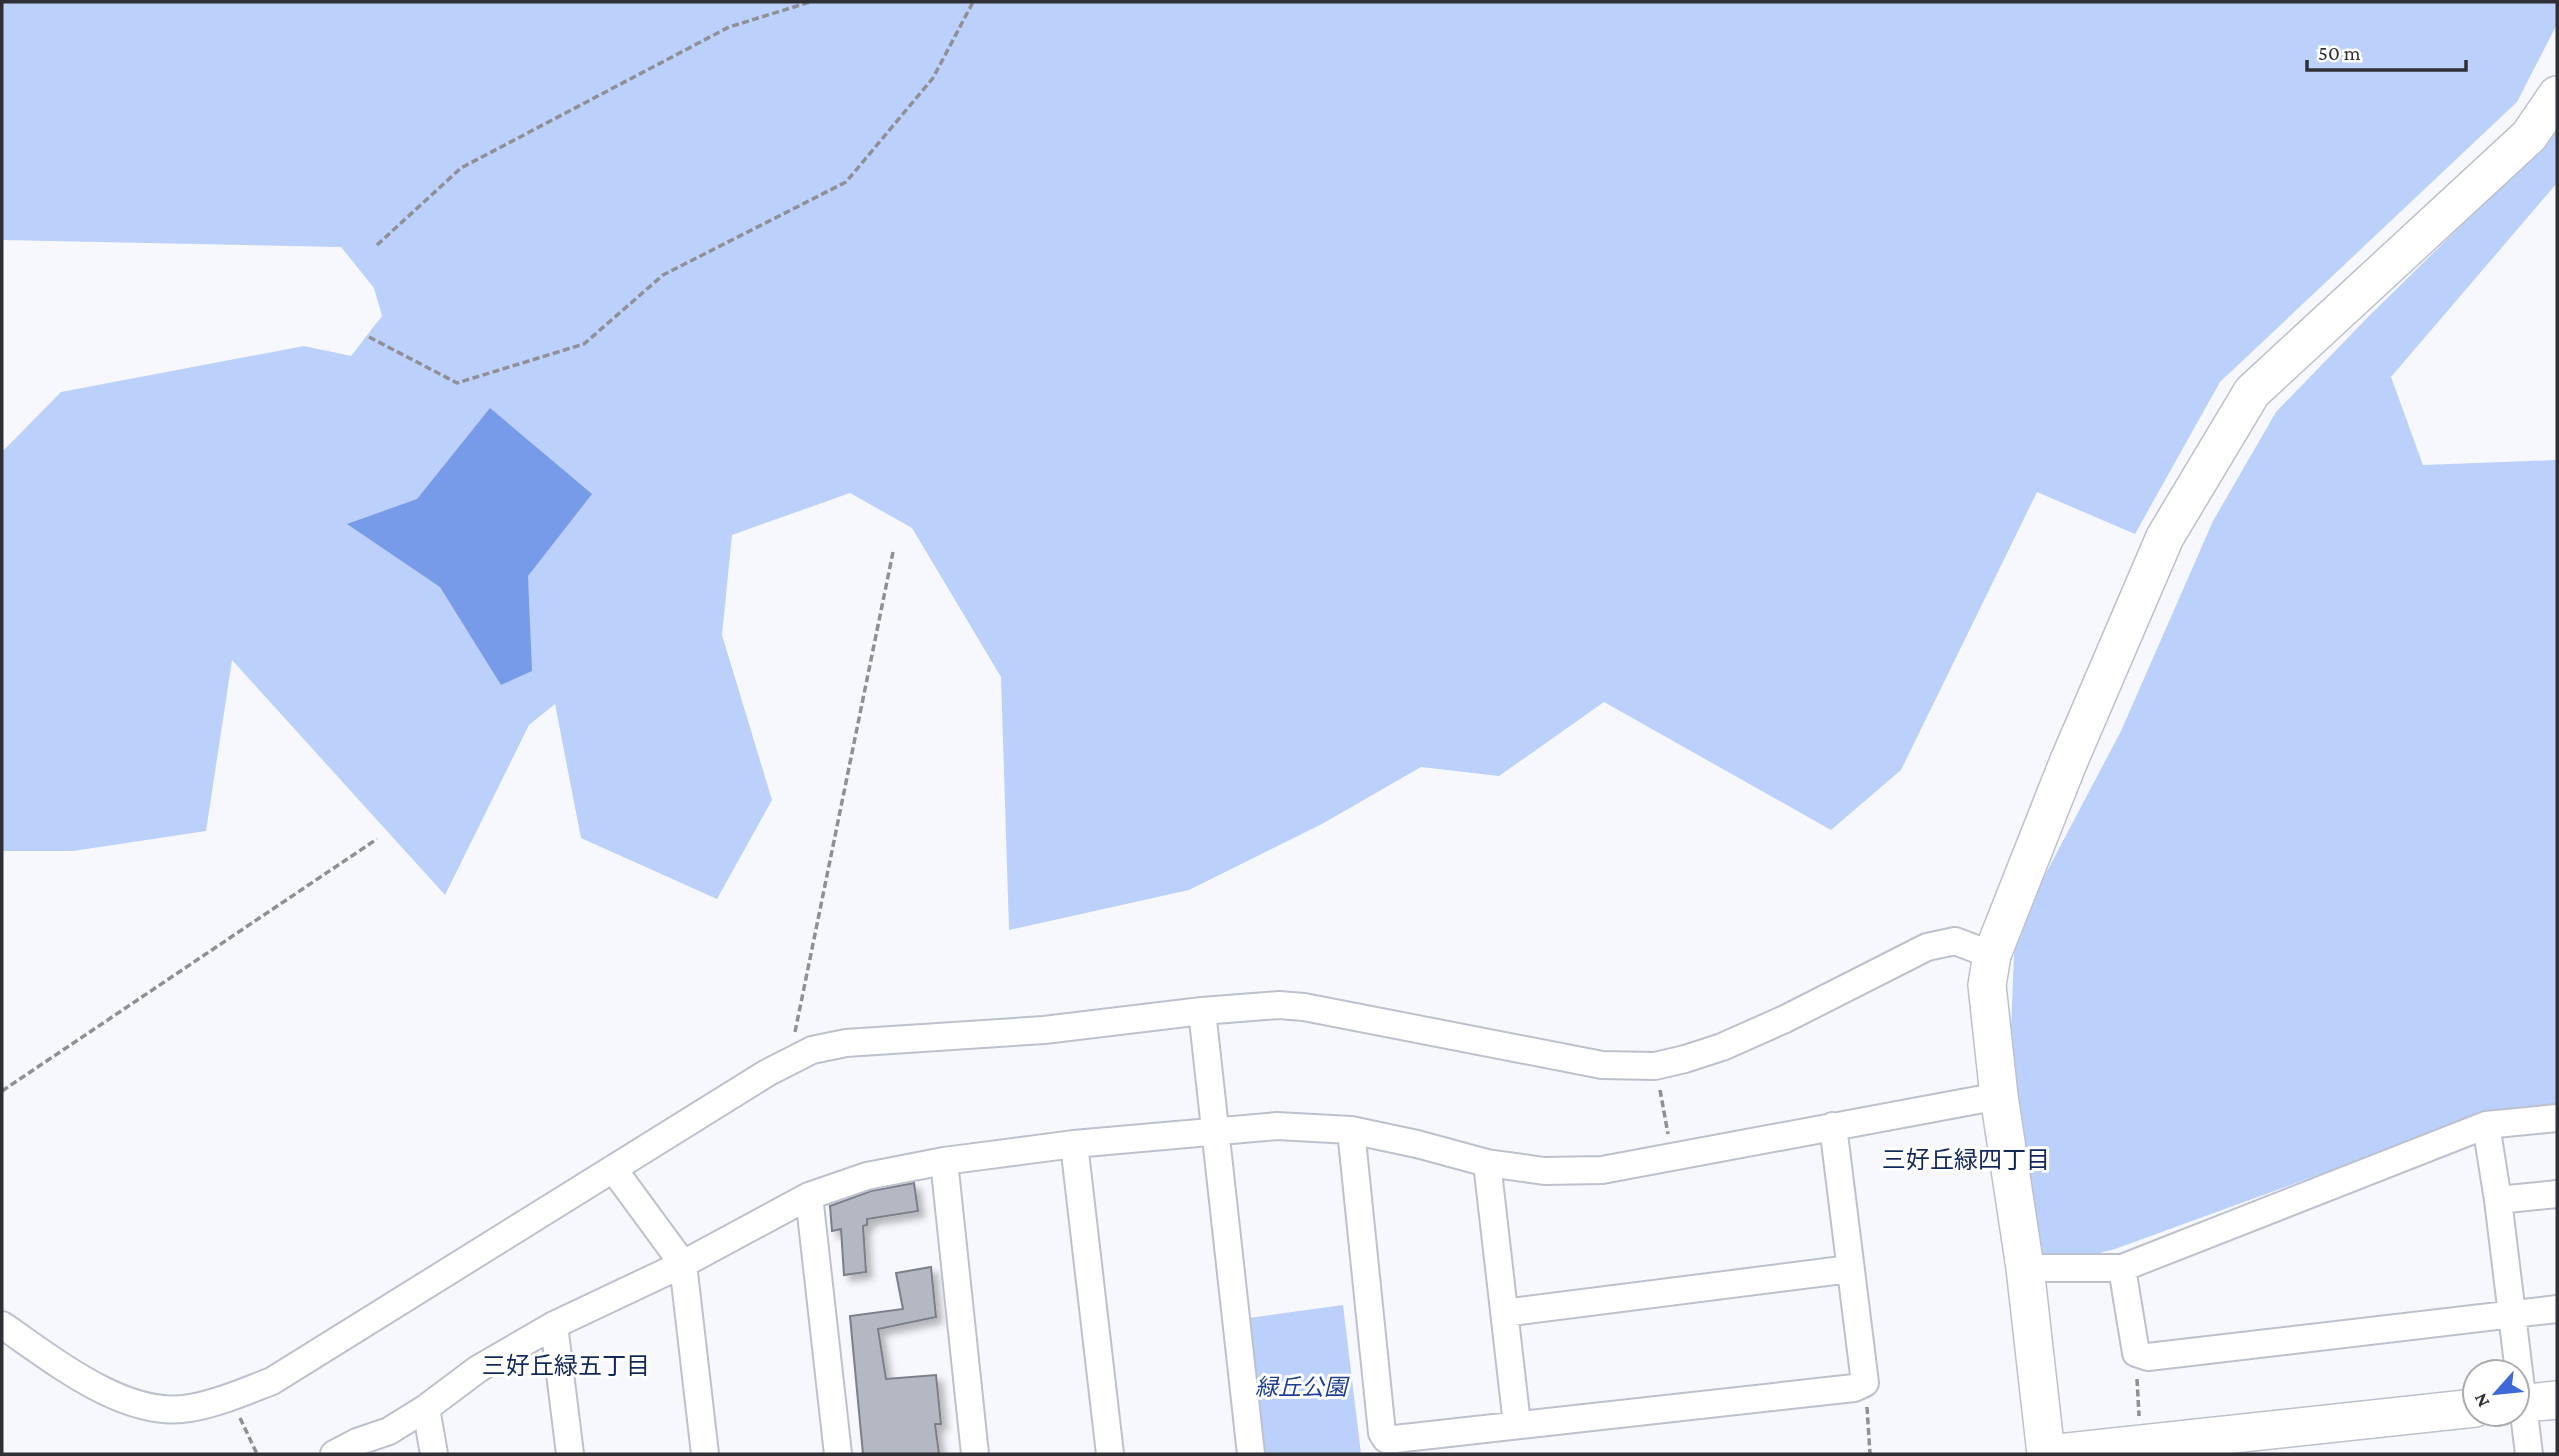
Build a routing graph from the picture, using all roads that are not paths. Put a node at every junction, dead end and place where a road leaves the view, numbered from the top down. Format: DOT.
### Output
graph roads {
  1 [pos="2557,95"];
  2 [pos="1992,955"];
  3 [pos="1202,1011"];
  4 [pos="1998,1096"];
  5 [pos="2557,1118"];
  6 [pos="2486,1125"];
  7 [pos="1833,1126"];
  8 [pos="1351,1130"];
  9 [pos="1215,1132"];
  10 [pos="1074,1144"];
  11 [pos="944,1161"];
  12 [pos="1487,1163"];
  13 [pos="614,1170"];
  14 [pos="2557,1194"];
  15 [pos="809,1196"];
  16 [pos="2498,1200"];
  17 [pos="683,1264"];
  18 [pos="2025,1268"];
  19 [pos="2122,1268"];
  20 [pos="1850,1269"];
  21 [pos="2557,1309"];
  22 [pos="1504,1313"];
  23 [pos="2512,1314"];
  24 [pos="2,1325"];
  25 [pos="554,1325"];
  26 [pos="2532,1402"];
  27 [pos="426,1408"];
  28 [pos="2461,1410"];
  29 [pos="1517,1424"];
  30 [pos="334,1454"];
  31 [pos="434,1454"];
  32 [pos="570,1454"];
  33 [pos="705,1454"];
  34 [pos="838,1454"];
  35 [pos="975,1454"];
  36 [pos="1110,1454"];
  37 [pos="1251,1454"];
  38 [pos="2048,1454"];
  39 [pos="2529,1454"];
  1 -- 2 [label="street"];
  2 -- 3 [label="street"];
  2 -- 4 [label="street"];
  3 -- 9 [label="street"];
  3 -- 13 [label="street"];
  4 -- 7 [label="street"];
  4 -- 18 [label="street"];
  5 -- 6 [label="street"];
  6 -- 16 [label="street"];
  6 -- 19 [label="street"];
  7 -- 12 [label="street"];
  7 -- 20 [label="street"];
  8 -- 9 [label="street"];
  8 -- 12 [label="street"];
  8 -- 29 [label="street"];
  9 -- 10 [label="street"];
  9 -- 37 [label="street"];
  10 -- 11 [label="street"];
  10 -- 36 [label="street"];
  11 -- 15 [label="street"];
  11 -- 35 [label="street"];
  12 -- 22 [label="street"];
  13 -- 17 [label="street"];
  13 -- 24 [label="street"];
  14 -- 16 [label="street"];
  15 -- 17 [label="street"];
  15 -- 34 [label="street"];
  16 -- 23 [label="street"];
  17 -- 25 [label="street"];
  17 -- 33 [label="street"];
  18 -- 19 [label="street"];
  18 -- 38 [label="street"];
  19 -- 23 [label="street"];
  20 -- 22 [label="street"];
  20 -- 29 [label="street"];
  21 -- 23 [label="street"];
  22 -- 29 [label="street"];
  23 -- 26 [label="street"];
  25 -- 27 [label="street"];
  25 -- 32 [label="street"];
  26 -- 39 [label="street"];
  27 -- 30 [label="street"];
  27 -- 31 [label="street"];
  28 -- 38 [label="street"];
}
